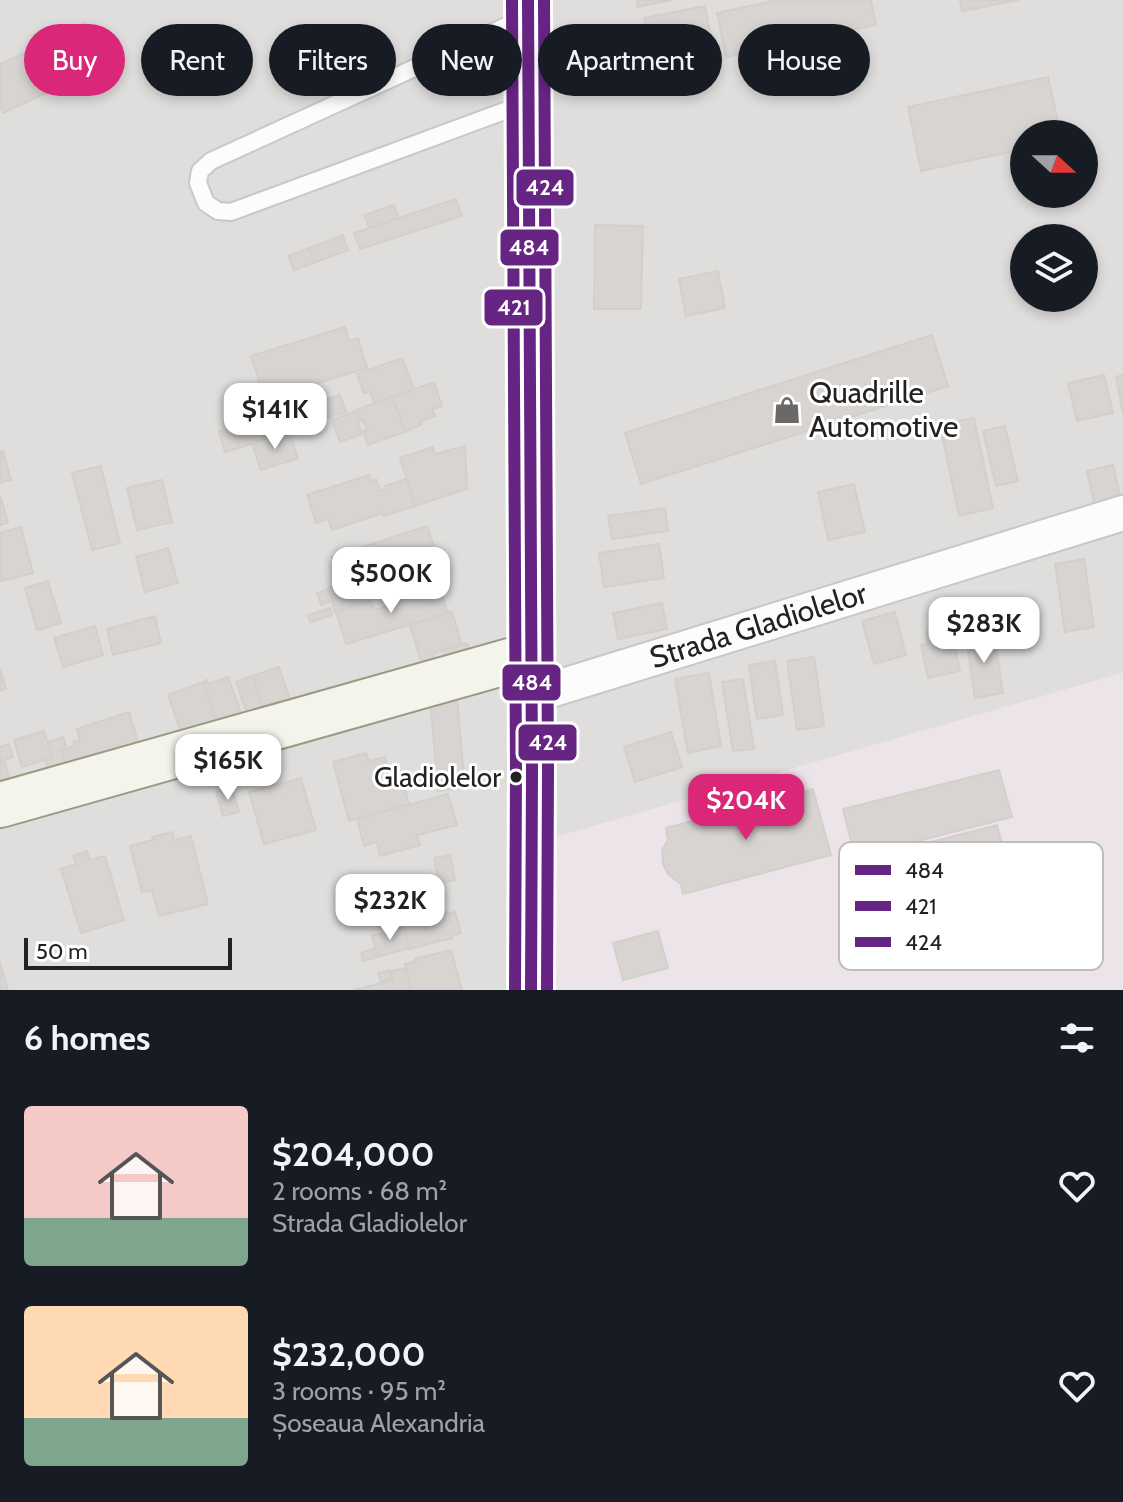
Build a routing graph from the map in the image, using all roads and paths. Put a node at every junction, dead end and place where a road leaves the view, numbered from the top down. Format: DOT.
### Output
graph roads {
  1 [pos="528,8"];
  2 [pos="528,102"];
  3 [pos="1123,513"];
  4 [pos="531,676"];
  5 [pos="0,805"];
  6 [pos="531,990"];
  1 -- 2 [label="main road"];
  1 -- 2 [label="lane"];
  2 -- 4 [label="main road"];
  3 -- 4 [label="street, Strada Gladiolelor"];
  4 -- 5 [label="street"];
  4 -- 6 [label="main road"];
}
